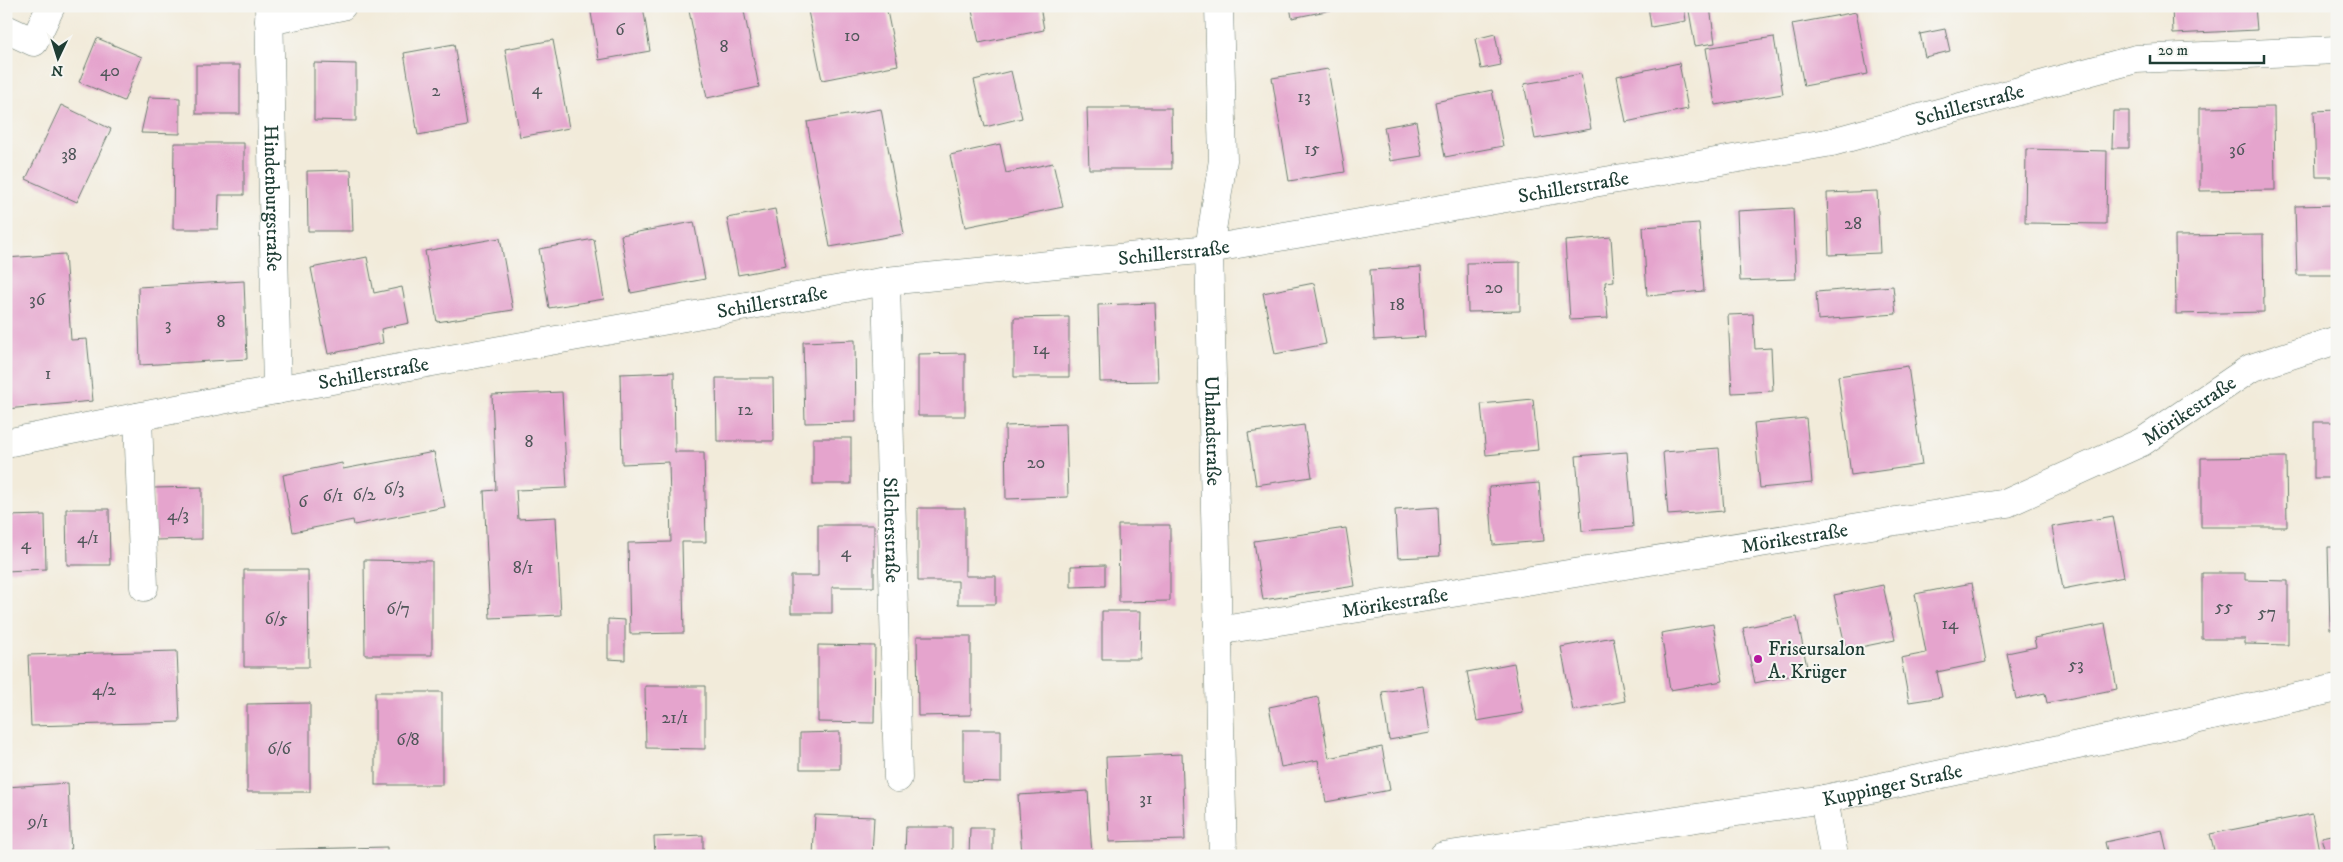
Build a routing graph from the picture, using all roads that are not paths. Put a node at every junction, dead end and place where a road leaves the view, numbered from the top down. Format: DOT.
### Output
graph roads {
  1 [pos="51,6"];
  2 [pos="342,6"];
  3 [pos="1220,6"];
  4 [pos="269,14"];
  5 [pos="6,29"];
  6 [pos="2337,50"];
  7 [pos="1209,249"];
  8 [pos="886,281"];
  9 [pos="2337,340"];
  10 [pos="277,390"];
  11 [pos="138,417"];
  12 [pos="6,442"];
  13 [pos="144,587"];
  14 [pos="1217,631"];
  15 [pos="2337,688"];
  16 [pos="898,778"];
  17 [pos="1824,798"];
  18 [pos="1222,856"];
  19 [pos="1443,856"];
  20 [pos="1834,856"];
  1 -- 5 [label="street"];
  2 -- 4 [label="street"];
  3 -- 7 [label="street, Uhlandstraße"];
  4 -- 10 [label="street, Hindenburgstraße"];
  6 -- 7 [label="street, Schillerstraße"];
  7 -- 8 [label="street, Schillerstraße"];
  7 -- 14 [label="street, Uhlandstraße"];
  8 -- 10 [label="street, Schillerstraße"];
  8 -- 16 [label="street, Silcherstraße"];
  9 -- 14 [label="street, Mörikestraße"];
  10 -- 11 [label="street, Schillerstraße"];
  11 -- 12 [label="street, Schillerstraße"];
  11 -- 13 [label="street"];
  14 -- 18 [label="street, Uhlandstraße"];
  15 -- 17 [label="street, Kuppinger Straße"];
  17 -- 19 [label="street, Kuppinger Straße"];
  17 -- 20 [label="street"];
}
